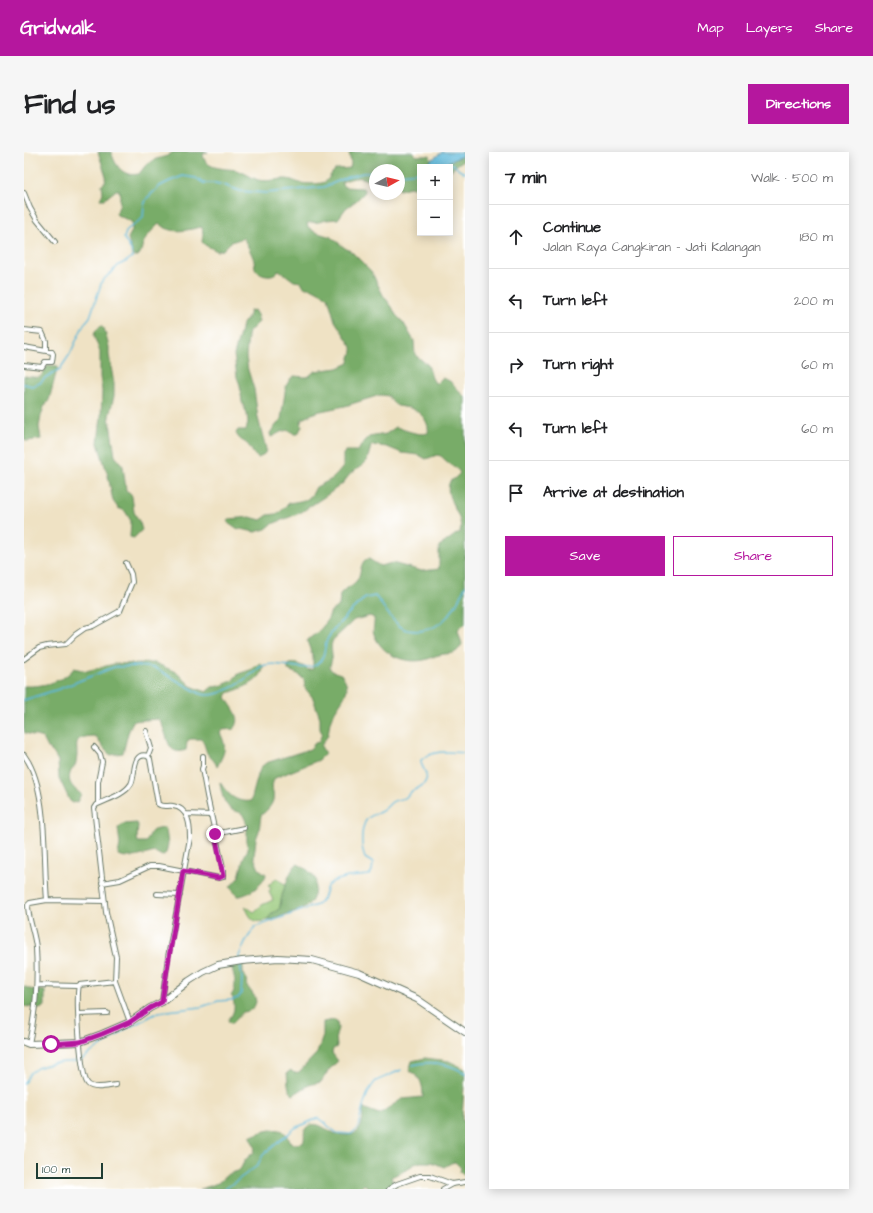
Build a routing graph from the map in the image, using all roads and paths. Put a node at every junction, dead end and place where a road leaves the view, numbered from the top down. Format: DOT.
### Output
graph roads {
  1 [pos="24,193"];
  2 [pos="55,242"];
  3 [pos="24,330"];
  4 [pos="24,347"];
  5 [pos="46,350"];
  6 [pos="24,365"];
  7 [pos="126,563"];
  8 [pos="24,659"];
  9 [pos="146,731"];
  10 [pos="94,747"];
  11 [pos="24,755"];
  12 [pos="148,756"];
  13 [pos="203,756"];
  14 [pos="98,804"];
  15 [pos="186,814"];
  16 [pos="211,815"];
  17 [pos="244,828"];
  18 [pos="215,834"];
  19 [pos="183,871"];
  20 [pos="102,883"];
  21 [pos="157,894"];
  22 [pos="180,895"];
  23 [pos="47,900"];
  24 [pos="105,901"];
  25 [pos="26,905"];
  26 [pos="115,981"];
  27 [pos="37,985"];
  28 [pos="78,986"];
  29 [pos="162,1002"];
  30 [pos="107,1013"];
  31 [pos="78,1014"];
  32 [pos="129,1021"];
  33 [pos="465,1032"];
  34 [pos="80,1042"];
  35 [pos="27,1043"];
  36 [pos="116,1085"];
  37 [pos="465,1182"];
  38 [pos="452,1184"];
  39 [pos="389,1189"];
  40 [pos="443,1189"];
  1 -- 2 [label="street"];
  3 -- 5 [label="street"];
  4 -- 5 [label="street"];
  5 -- 6 [label="street"];
  7 -- 8 [label="street"];
  9 -- 12 [label="street"];
  10 -- 14 [label="street"];
  11 -- 23 [label="street"];
  12 -- 14 [label="street"];
  12 -- 15 [label="street"];
  13 -- 16 [label="street"];
  14 -- 20 [label="street"];
  15 -- 16 [label="street"];
  15 -- 19 [label="street"];
  16 -- 18 [label="street"];
  17 -- 18 [label="street"];
  18 -- 19 [label="street"];
  19 -- 20 [label="street"];
  19 -- 22 [label="street"];
  20 -- 24 [label="street"];
  21 -- 22 [label="street"];
  22 -- 29 [label="street"];
  23 -- 24 [label="street"];
  23 -- 25 [label="street"];
  24 -- 26 [label="street"];
  25 -- 27 [label="street"];
  26 -- 28 [label="street"];
  26 -- 32 [label="street"];
  27 -- 28 [label="street"];
  27 -- 35 [label="street"];
  28 -- 31 [label="street"];
  29 -- 32 [label="street"];
  29 -- 33 [label="street"];
  30 -- 31 [label="street"];
  31 -- 34 [label="street"];
  32 -- 34 [label="street"];
  34 -- 35 [label="street"];
  34 -- 36 [label="street"];
  37 -- 38 [label="street"];
  38 -- 39 [label="street"];
  38 -- 40 [label="street"];
}
